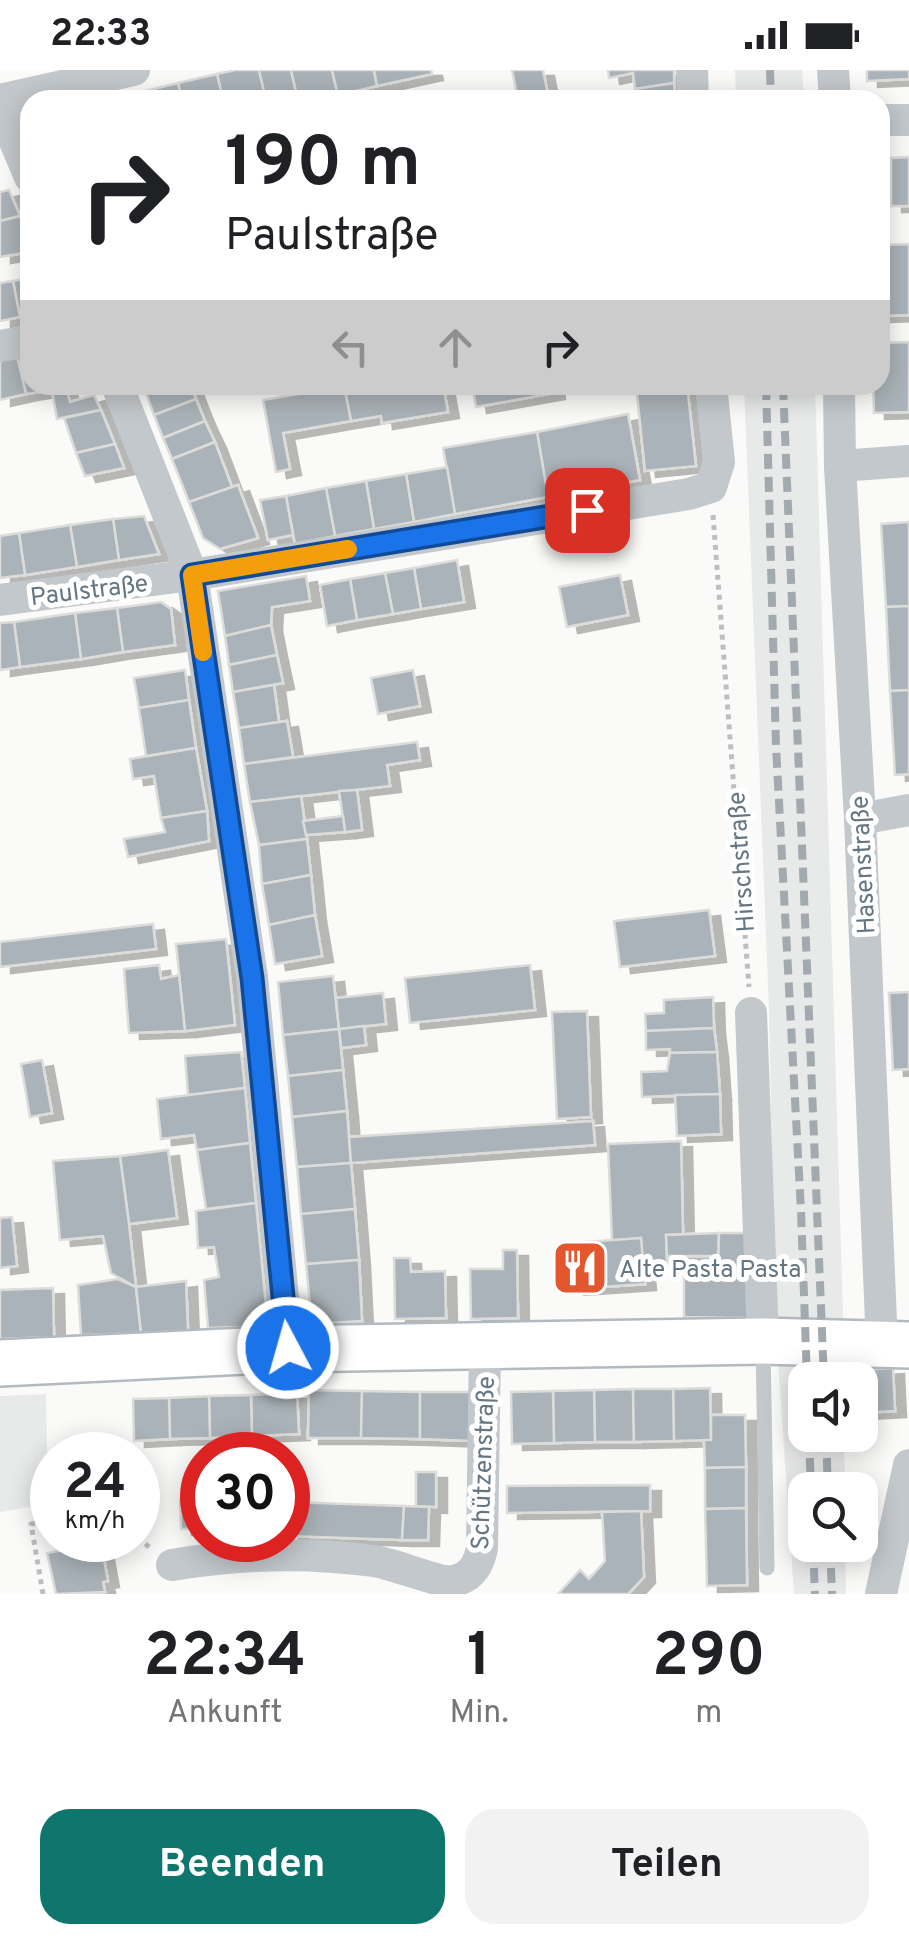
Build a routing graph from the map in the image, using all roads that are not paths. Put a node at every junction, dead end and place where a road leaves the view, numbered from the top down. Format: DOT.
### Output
graph roads {
  1 [pos="134,70"];
  2 [pos="55,90"];
  3 [pos="0,104"];
  4 [pos="20,153"];
  5 [pos="121,395"];
  6 [pos="712,395"];
  7 [pos="839,395"];
  8 [pos="909,460"];
  9 [pos="840,466"];
  10 [pos="192,575"];
  11 [pos="0,600"];
  12 [pos="909,810"];
  13 [pos="860,819"];
  14 [pos="752,1013"];
  15 [pos="763,1341"];
  16 [pos="485,1346"];
  17 [pos="895,1346"];
  18 [pos="288,1348"];
  19 [pos="0,1363"];
  20 [pos="909,1465"];
  21 [pos="172,1565"];
  22 [pos="767,1568"];
  23 [pos="881,1594"];
  1 -- 2 [label="street"];
  3 -- 4 [label="street"];
  5 -- 10 [label="street"];
  6 -- 10 [label="street, Paulstraße"];
  7 -- 9 [label="street, Hasenstraße"];
  8 -- 9 [label="street"];
  9 -- 13 [label="street, Hasenstraße"];
  10 -- 11 [label="street, Paulstraße"];
  10 -- 18 [label="street"];
  12 -- 13 [label="street"];
  13 -- 17 [label="street, Hasenstraße"];
  14 -- 15 [label="street"];
  15 -- 16 [label="main road, Schützenstraße"];
  15 -- 17 [label="main road, Schützenstraße"];
  15 -- 22 [label="lane"];
  16 -- 18 [label="main road, Schützenstraße"];
  16 -- 21 [label="street, Schützenstraße"];
  18 -- 19 [label="main road, Schützenstraße"];
  20 -- 23 [label="street"];
}
